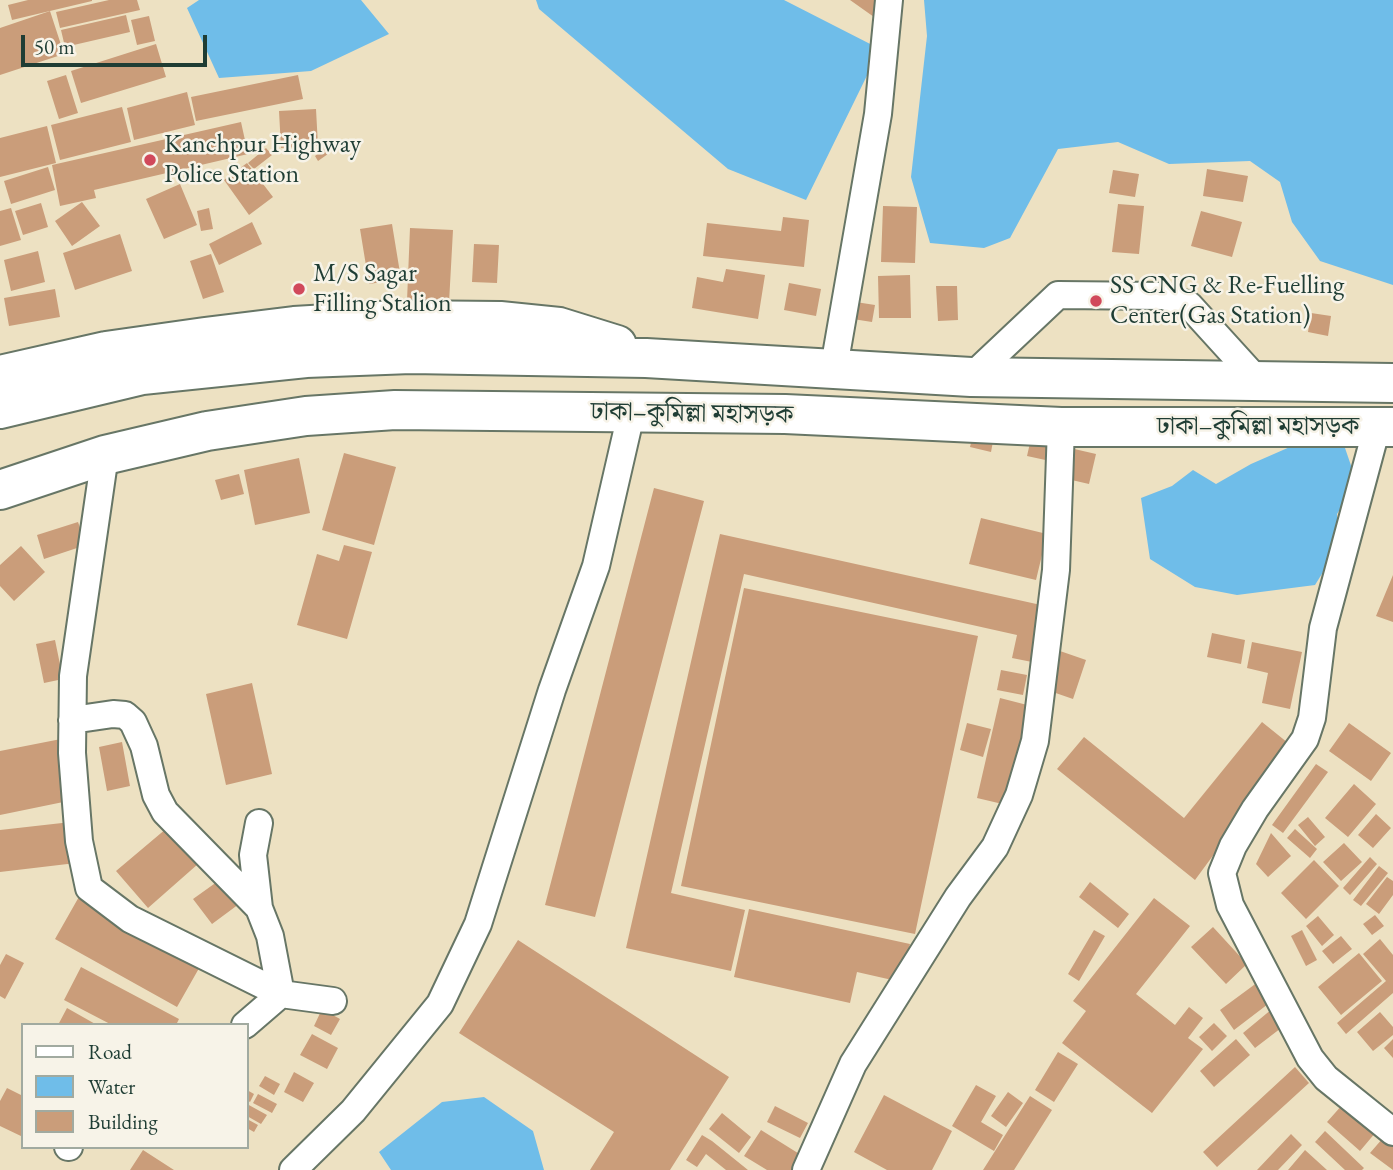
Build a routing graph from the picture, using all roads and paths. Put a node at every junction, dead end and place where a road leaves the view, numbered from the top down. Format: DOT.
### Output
graph roads {
  1 [pos="889,0"];
  2 [pos="646,358"];
  3 [pos="834,367"];
  4 [pos="0,375"];
  5 [pos="971,377"];
  6 [pos="1259,382"];
  7 [pos="1393,383"];
  8 [pos="0,409"];
  9 [pos="631,414"];
  10 [pos="1061,427"];
  11 [pos="1385,427"];
  12 [pos="105,455"];
  13 [pos="0,490"];
  14 [pos="72,720"];
  15 [pos="258,823"];
  16 [pos="259,908"];
  17 [pos="281,994"];
  18 [pos="333,1001"];
  19 [pos="247,1023"];
  20 [pos="1393,1132"];
  21 [pos="293,1170"];
  22 [pos="806,1170"];
  1 -- 3 [label="street"];
  2 -- 3 [label="highway, ঢাকা–কুমিল্লা মহাসড়ক"];
  2 -- 4 [label="highway"];
  2 -- 8 [label="highway, ঢাকা–কুমিল্লা মহাসড়ক"];
  3 -- 5 [label="highway, ঢাকা–কুমিল্লা মহাসড়ক"];
  5 -- 6 [label="highway, ঢাকা–কুমিল্লা মহাসড়ক"];
  5 -- 6 [label="street"];
  6 -- 7 [label="highway, ঢাকা–কুমিল্লা মহাসড়ক"];
  9 -- 10 [label="highway, ঢাকা–কুমিল্লা মহাসড়ক"];
  9 -- 12 [label="highway, ঢাকা–কুমিল্লা মহাসড়ক"];
  9 -- 21 [label="street"];
  10 -- 11 [label="highway, ঢাকা–কুমিল্লা মহাসড়ক"];
  10 -- 22 [label="street"];
  11 -- 20 [label="street"];
  12 -- 13 [label="highway, ঢাকা–কুমিল্লা মহাসড়ক"];
  12 -- 14 [label="street"];
  14 -- 16 [label="street"];
  14 -- 17 [label="street"];
  15 -- 16 [label="street"];
  16 -- 17 [label="street"];
  17 -- 18 [label="street"];
  17 -- 19 [label="street"];
}
